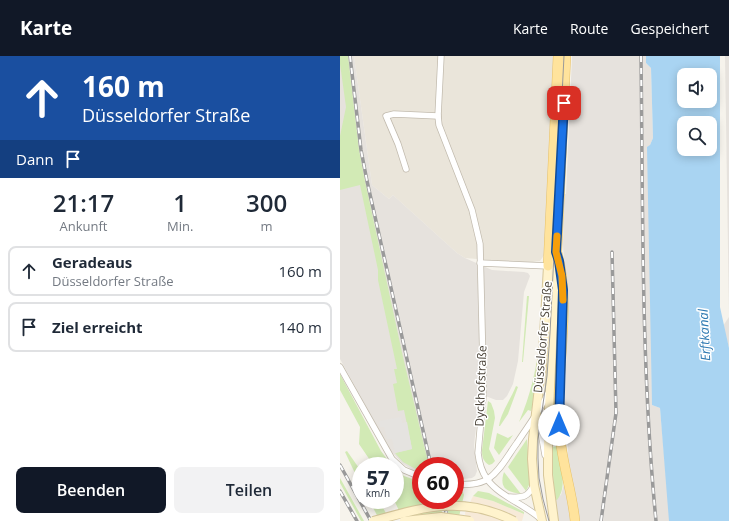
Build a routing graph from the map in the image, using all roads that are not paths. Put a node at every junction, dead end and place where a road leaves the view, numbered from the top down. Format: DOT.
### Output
graph roads {
  1 [pos="441,56"];
  2 [pos="558,56"];
  3 [pos="566,56"];
  4 [pos="438,116"];
  5 [pos="406,169"];
  6 [pos="556,252"];
  7 [pos="480,263"];
  8 [pos="548,266"];
  9 [pos="340,367"];
  10 [pos="550,390"];
  11 [pos="535,417"];
  12 [pos="412,473"];
  13 [pos="548,475"];
  14 [pos="487,479"];
  15 [pos="464,485"];
  16 [pos="534,485"];
  17 [pos="508,496"];
  18 [pos="542,520"];
  19 [pos="372,521"];
  20 [pos="404,521"];
  21 [pos="470,521"];
  22 [pos="514,521"];
  23 [pos="554,521"];
  24 [pos="575,521"];
  1 -- 4 [label="street, Dyckhofstraße"];
  2 -- 8 [label="main road, Düsseldorfer Straße"];
  3 -- 6 [label="main road, Düsseldorfer Straße"];
  4 -- 5 [label="street"];
  4 -- 7 [label="street, Dyckhofstraße"];
  6 -- 10 [label="main road, Düsseldorfer Straße"];
  6 -- 24 [label="main road"];
  7 -- 8 [label="street"];
  7 -- 14 [label="street, Dyckhofstraße"];
  8 -- 11 [label="main road, Düsseldorfer Straße"];
  9 -- 12 [label="street"];
  10 -- 11 [label="street"];
  10 -- 13 [label="main road, Düsseldorfer Straße"];
  11 -- 13 [label="street"];
  11 -- 14 [label="street"];
  11 -- 16 [label="main road, Düsseldorfer Straße"];
  13 -- 23 [label="main road, Düsseldorfer Straße"];
  14 -- 15 [label="street"];
  14 -- 17 [label="street, Dyckhofstraße"];
  16 -- 17 [label="street"];
  16 -- 18 [label="main road, Düsseldorfer Straße"];
  17 -- 18 [label="street, Dyckhofstraße"];
  19 -- 22 [label="main road, bridge"];
  20 -- 21 [label="main road, bridge"];
}
